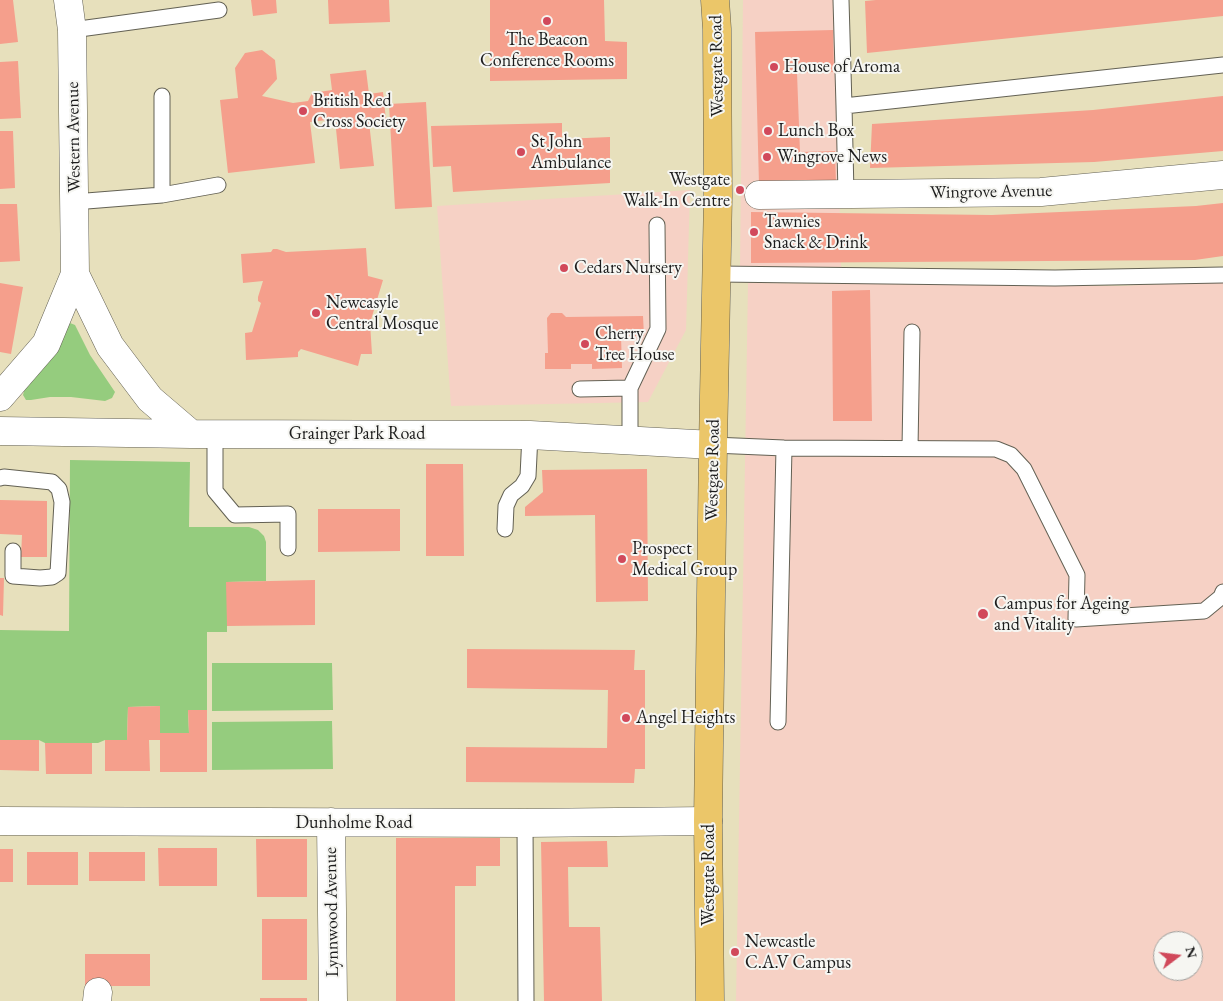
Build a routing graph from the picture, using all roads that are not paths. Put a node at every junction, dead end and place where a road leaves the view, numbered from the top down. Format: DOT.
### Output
graph roads {
  1 [pos="68,0"];
  2 [pos="716,0"];
  3 [pos="841,0"];
  4 [pos="220,10"];
  5 [pos="72,30"];
  6 [pos="1223,65"];
  7 [pos="162,96"];
  8 [pos="844,106"];
  9 [pos="1223,175"];
  10 [pos="218,185"];
  11 [pos="846,194"];
  12 [pos="162,195"];
  13 [pos="759,195"];
  14 [pos="74,202"];
  15 [pos="656,224"];
  16 [pos="75,274"];
  17 [pos="718,274"];
  18 [pos="1223,275"];
  19 [pos="912,332"];
  20 [pos="630,388"];
  21 [pos="580,389"];
  22 [pos="0,397"];
  23 [pos="0,431"];
  24 [pos="203,434"];
  25 [pos="530,435"];
  26 [pos="630,440"];
  27 [pos="714,445"];
  28 [pos="784,448"];
  29 [pos="910,448"];
  30 [pos="0,478"];
  31 [pos="504,530"];
  32 [pos="288,548"];
  33 [pos="13,551"];
  34 [pos="1223,592"];
  35 [pos="778,722"];
  36 [pos="0,821"];
  37 [pos="708,821"];
  38 [pos="330,822"];
  39 [pos="525,823"];
  40 [pos="333,1001"];
  41 [pos="526,1001"];
  42 [pos="710,1001"];
  1 -- 5 [label="street, Western Avenue"];
  2 -- 17 [label="main road, Westgate Road"];
  3 -- 8 [label="lane"];
  4 -- 5 [label="lane"];
  5 -- 14 [label="street, Western Avenue"];
  6 -- 8 [label="lane"];
  7 -- 12 [label="lane"];
  8 -- 11 [label="lane"];
  9 -- 11 [label="street, Wingrove Avenue"];
  10 -- 12 [label="lane"];
  11 -- 13 [label="street, Wingrove Avenue"];
  12 -- 14 [label="lane"];
  14 -- 16 [label="street, Western Avenue"];
  15 -- 20 [label="lane"];
  16 -- 22 [label="street, Western Avenue"];
  16 -- 24 [label="street, Western Avenue"];
  17 -- 18 [label="lane"];
  17 -- 27 [label="main road, Westgate Road"];
  19 -- 29 [label="lane"];
  20 -- 21 [label="lane"];
  20 -- 26 [label="lane"];
  23 -- 24 [label="street, Grainger Park Road"];
  24 -- 25 [label="street, Grainger Park Road"];
  24 -- 32 [label="lane"];
  25 -- 26 [label="street, Grainger Park Road"];
  25 -- 31 [label="lane"];
  26 -- 27 [label="street, Grainger Park Road"];
  27 -- 28 [label="lane"];
  27 -- 37 [label="main road, Westgate Road"];
  28 -- 29 [label="lane"];
  28 -- 35 [label="lane"];
  29 -- 34 [label="lane"];
  30 -- 33 [label="lane"];
  36 -- 38 [label="street, Dunholme Road"];
  37 -- 39 [label="street, Dunholme Road"];
  37 -- 42 [label="main road, Westgate Road"];
  38 -- 39 [label="street, Dunholme Road"];
  38 -- 40 [label="street, Lynnwood Avenue"];
  39 -- 41 [label="lane"];
}
